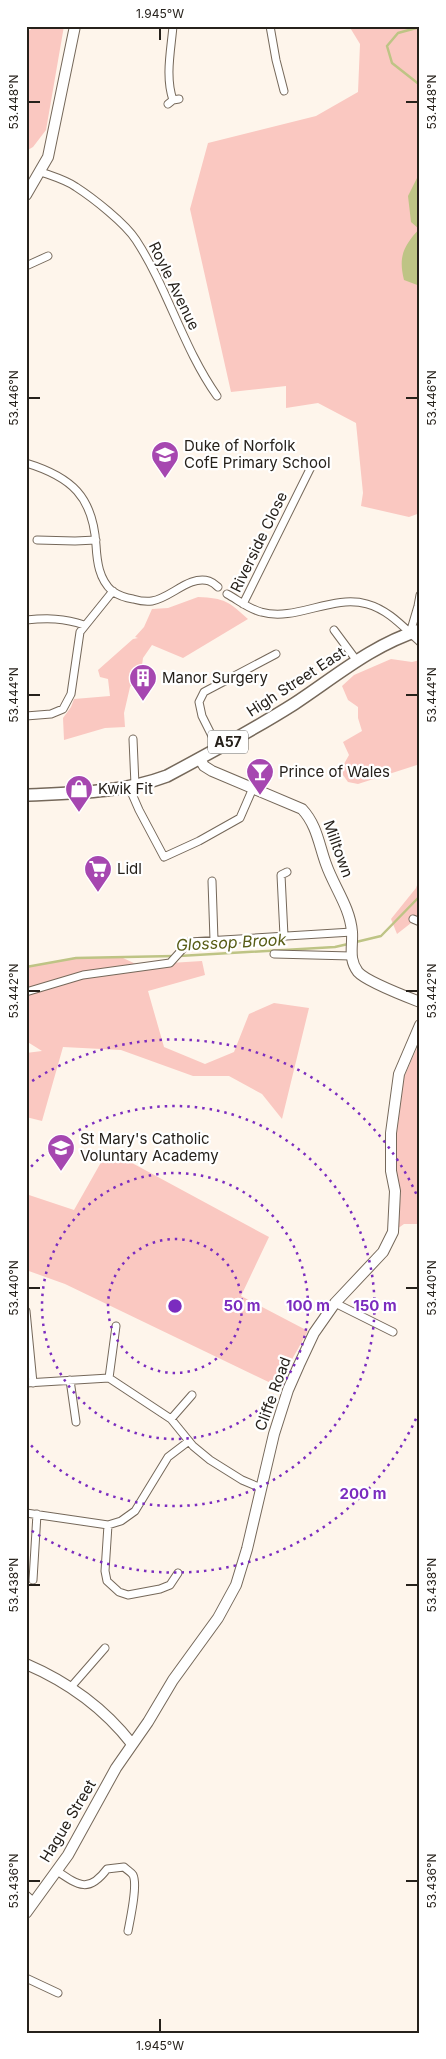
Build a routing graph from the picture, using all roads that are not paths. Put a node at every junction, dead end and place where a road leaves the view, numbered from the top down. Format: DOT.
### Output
graph roads {
  1 [pos="75,26"];
  2 [pos="173,26"];
  3 [pos="270,26"];
  4 [pos="284,91"];
  5 [pos="173,101"];
  6 [pos="41,172"];
  7 [pos="26,195"];
  8 [pos="48,256"];
  9 [pos="26,266"];
  10 [pos="216,396"];
  11 [pos="26,464"];
  12 [pos="312,465"];
  13 [pos="37,540"];
  14 [pos="96,540"];
  15 [pos="218,587"];
  16 [pos="113,591"];
  17 [pos="227,594"];
  18 [pos="420,595"];
  19 [pos="243,604"];
  20 [pos="26,620"];
  21 [pos="84,625"];
  22 [pos="334,630"];
  23 [pos="415,632"];
  24 [pos="420,642"];
  25 [pos="276,654"];
  26 [pos="357,662"];
  27 [pos="26,716"];
  28 [pos="133,739"];
  29 [pos="218,748"];
  30 [pos="200,759"];
  31 [pos="132,786"];
  32 [pos="253,788"];
  33 [pos="26,795"];
  34 [pos="287,872"];
  35 [pos="212,881"];
  36 [pos="284,936"];
  37 [pos="351,936"];
  38 [pos="214,940"];
  39 [pos="274,954"];
  40 [pos="351,954"];
  41 [pos="26,992"];
  42 [pos="420,1002"];
  43 [pos="420,1025"];
  44 [pos="335,1303"];
  45 [pos="26,1311"];
  46 [pos="116,1326"];
  47 [pos="393,1332"];
  48 [pos="110,1378"];
  49 [pos="70,1380"];
  50 [pos="30,1383"];
  51 [pos="192,1395"];
  52 [pos="171,1419"];
  53 [pos="76,1422"];
  54 [pos="189,1441"];
  55 [pos="261,1488"];
  56 [pos="26,1513"];
  57 [pos="37,1514"];
  58 [pos="108,1524"];
  59 [pos="178,1573"];
  60 [pos="33,1580"];
  61 [pos="105,1648"];
  62 [pos="26,1664"];
  63 [pos="71,1687"];
  64 [pos="132,1744"];
  65 [pos="116,1768"];
  66 [pos="57,1871"];
  67 [pos="30,1898"];
  68 [pos="26,1913"];
  69 [pos="128,1931"];
  70 [pos="26,1978"];
  71 [pos="58,1993"];
  1 -- 6 [label="street"];
  2 -- 5 [label="street"];
  3 -- 4 [label="street"];
  6 -- 7 [label="street"];
  6 -- 10 [label="street, Royle Avenue"];
  8 -- 9 [label="street"];
  11 -- 14 [label="street"];
  12 -- 19 [label="street, Riverside Close"];
  13 -- 14 [label="street"];
  14 -- 16 [label="street"];
  15 -- 16 [label="street"];
  16 -- 21 [label="street"];
  17 -- 19 [label="street"];
  18 -- 23 [label="street"];
  19 -- 23 [label="street"];
  20 -- 21 [label="street"];
  21 -- 27 [label="street"];
  22 -- 26 [label="street"];
  23 -- 24 [label="street"];
  23 -- 26 [label="main road, High Street East / A57"];
  25 -- 29 [label="street"];
  26 -- 29 [label="main road, High Street East / A57"];
  28 -- 31 [label="street"];
  29 -- 30 [label="main road, High Street East / A57"];
  30 -- 31 [label="main road, High Street East / A57"];
  30 -- 32 [label="street, Milltown"];
  31 -- 32 [label="street"];
  31 -- 33 [label="main road, High Street East / A57"];
  32 -- 37 [label="street, Milltown"];
  34 -- 36 [label="street"];
  35 -- 38 [label="street"];
  36 -- 37 [label="street"];
  36 -- 38 [label="street"];
  37 -- 40 [label="street, Milltown"];
  38 -- 41 [label="street"];
  39 -- 40 [label="street"];
  40 -- 42 [label="street"];
  43 -- 44 [label="street, Cliffe Road"];
  44 -- 47 [label="street"];
  44 -- 55 [label="street, Cliffe Road"];
  45 -- 50 [label="street"];
  46 -- 48 [label="street"];
  48 -- 49 [label="street"];
  48 -- 52 [label="street"];
  49 -- 50 [label="street"];
  49 -- 53 [label="street"];
  51 -- 52 [label="street"];
  52 -- 54 [label="street"];
  54 -- 55 [label="street"];
  54 -- 58 [label="street"];
  55 -- 64 [label="street, Cliffe Road"];
  56 -- 57 [label="street"];
  57 -- 58 [label="street"];
  57 -- 60 [label="street"];
  58 -- 59 [label="street"];
  61 -- 63 [label="street"];
  62 -- 63 [label="street"];
  63 -- 64 [label="street"];
  64 -- 65 [label="street, Cliffe Road"];
  65 -- 66 [label="street, Hague Street"];
  66 -- 67 [label="street, Hague Street"];
  66 -- 69 [label="street"];
  67 -- 68 [label="street, Hague Street"];
  70 -- 71 [label="street"];
}
